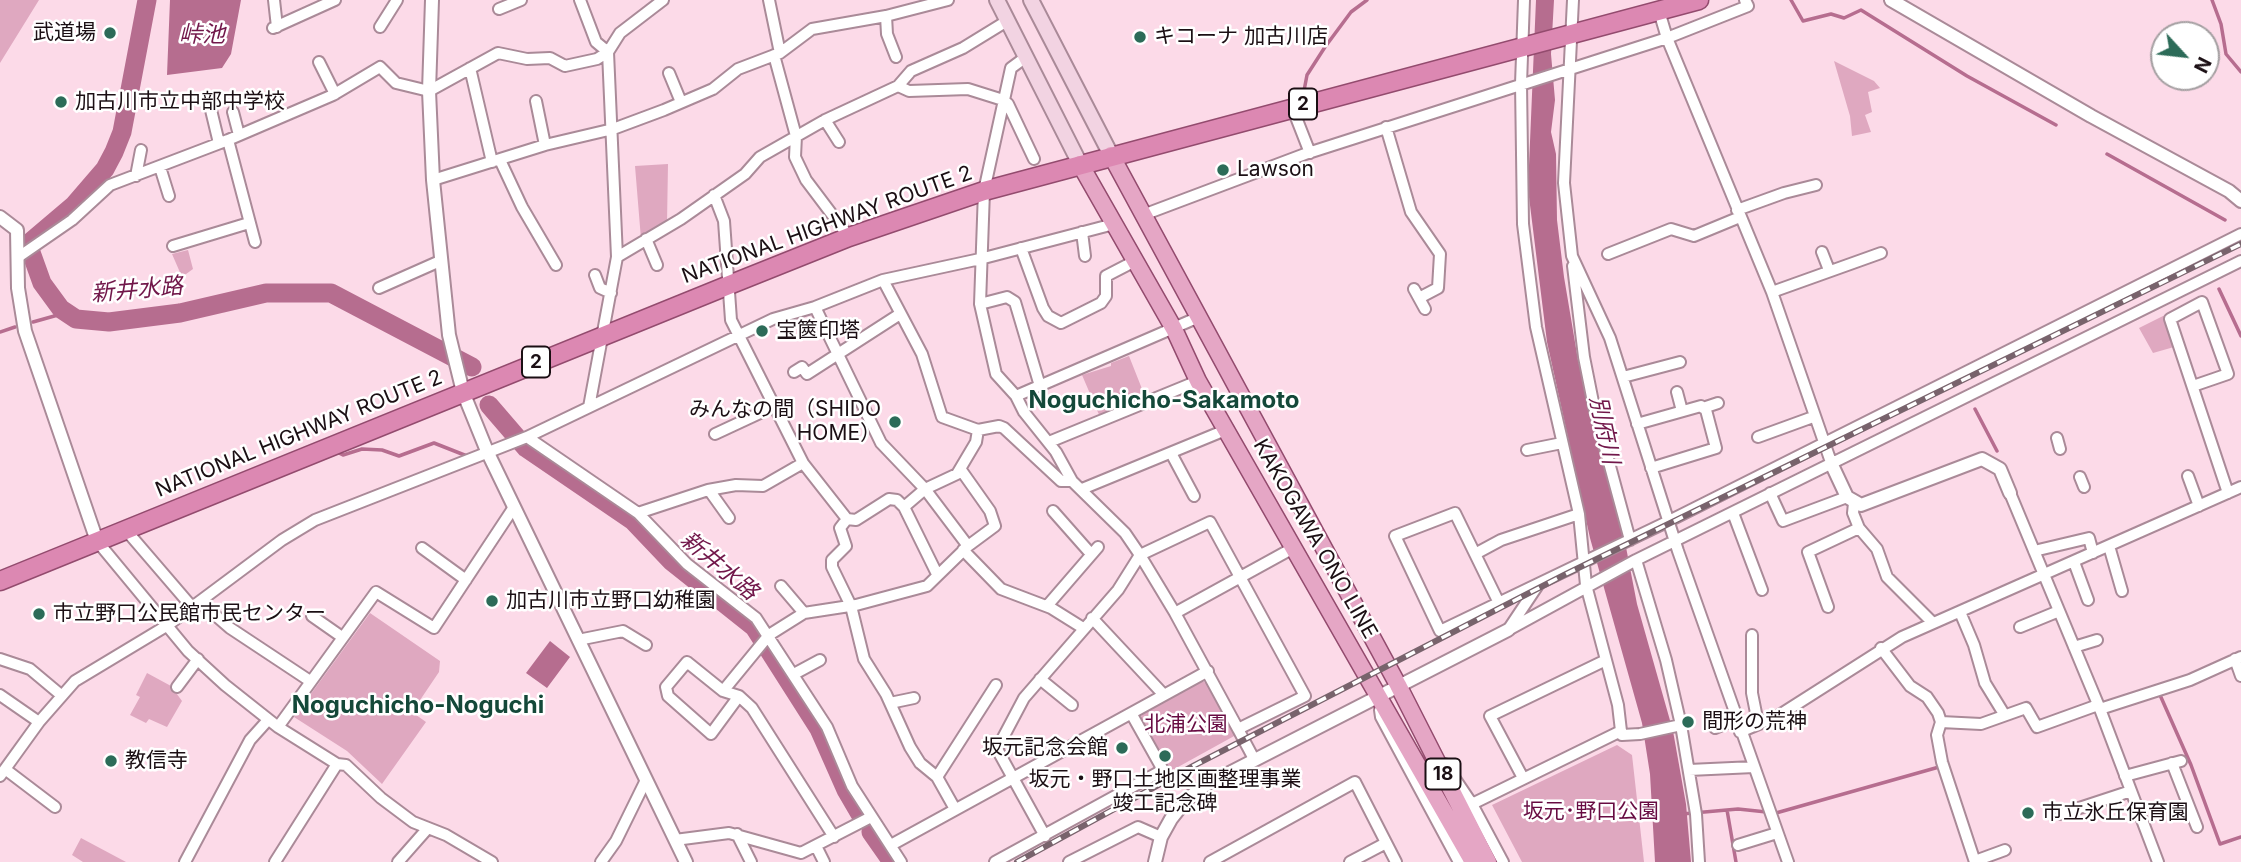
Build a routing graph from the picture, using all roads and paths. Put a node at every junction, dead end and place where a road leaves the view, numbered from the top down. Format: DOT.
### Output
graph roads {
  1 [pos="274,0"];
  2 [pos="432,0"];
  3 [pos="521,0"];
  4 [pos="580,0"];
  5 [pos="663,0"];
  6 [pos="769,0"];
  7 [pos="948,0"];
  8 [pos="997,0"];
  9 [pos="1031,0"];
  10 [pos="1524,0"];
  11 [pos="1573,0"];
  12 [pos="1699,0"];
  13 [pos="1745,0"];
  14 [pos="1891,0"];
  15 [pos="329,2"];
  16 [pos="399,5"];
  17 [pos="504,5"];
  18 [pos="1659,11"];
  19 [pos="886,16"];
  20 [pos="1007,21"];
  21 [pos="380,27"];
  22 [pos="1569,34"];
  23 [pos="1667,38"];
  24 [pos="1524,46"];
  25 [pos="608,52"];
  26 [pos="777,54"];
  27 [pos="896,57"];
  28 [pos="1026,57"];
  29 [pos="319,62"];
  30 [pos="471,68"];
  31 [pos="1568,69"];
  32 [pos="669,73"];
  33 [pos="1523,83"];
  34 [pos="898,86"];
  35 [pos="429,91"];
  36 [pos="335,94"];
  37 [pos="1003,100"];
  38 [pos="536,101"];
  39 [pos="681,102"];
  40 [pos="1292,107"];
  41 [pos="211,110"];
  42 [pos="233,112"];
  43 [pos="825,120"];
  44 [pos="1386,127"];
  45 [pos="613,129"];
  46 [pos="796,136"];
  47 [pos="229,139"];
  48 [pos="839,142"];
  49 [pos="545,145"];
  50 [pos="141,150"];
  51 [pos="1310,153"];
  52 [pos="1111,155"];
  53 [pos="1034,159"];
  54 [pos="496,161"];
  55 [pos="1080,164"];
  56 [pos="160,167"];
  57 [pos="136,176"];
  58 [pos="433,180"];
  59 [pos="1816,185"];
  60 [pos="984,191"];
  61 [pos="714,195"];
  62 [pos="169,196"];
  63 [pos="2241,201"];
  64 [pos="1738,214"];
  65 [pos="1143,215"];
  66 [pos="0,217"];
  67 [pos="248,223"];
  68 [pos="1114,224"];
  69 [pos="1082,232"];
  70 [pos="2241,234"];
  71 [pos="849,237"];
  72 [pos="646,239"];
  73 [pos="255,242"];
  74 [pos="173,246"];
  75 [pos="1021,248"];
  76 [pos="1822,252"];
  77 [pos="1881,253"];
  78 [pos="1608,254"];
  79 [pos="1085,256"];
  80 [pos="1572,256"];
  81 [pos="617,257"];
  82 [pos="17,258"];
  83 [pos="550,260"];
  84 [pos="980,260"];
  85 [pos="440,261"];
  86 [pos="1135,261"];
  87 [pos="2241,261"];
  88 [pos="657,265"];
  89 [pos="1829,270"];
  90 [pos="595,275"];
  91 [pos="883,280"];
  92 [pos="729,285"];
  93 [pos="379,288"];
  94 [pos="1772,292"];
  95 [pos="611,293"];
  96 [pos="1419,299"];
  97 [pos="980,304"];
  98 [pos="815,307"];
  99 [pos="900,314"];
  100 [pos="1199,317"];
  101 [pos="1174,330"];
  102 [pos="604,334"];
  103 [pos="739,336"];
  104 [pos="841,355"];
  105 [pos="1680,362"];
  106 [pos="794,372"];
  107 [pos="1623,377"];
  108 [pos="1198,381"];
  109 [pos="1040,386"];
  110 [pos="2193,386"];
  111 [pos="463,392"];
  112 [pos="1677,392"];
  113 [pos="1016,396"];
  114 [pos="1718,403"];
  115 [pos="589,407"];
  116 [pos="773,407"];
  117 [pos="1703,408"];
  118 [pos="1682,411"];
  119 [pos="1813,417"];
  120 [pos="1637,424"];
  121 [pos="1228,429"];
  122 [pos="978,430"];
  123 [pos="715,434"];
  124 [pos="527,437"];
  125 [pos="1765,438"];
  126 [pos="1049,442"];
  127 [pos="1822,442"];
  128 [pos="1562,443"];
  129 [pos="1527,450"];
  130 [pos="487,451"];
  131 [pos="1171,453"];
  132 [pos="803,463"];
  133 [pos="1832,465"];
  134 [pos="1651,468"];
  135 [pos="961,470"];
  136 [pos="2188,476"];
  137 [pos="1072,481"];
  138 [pos="2241,487"];
  139 [pos="925,489"];
  140 [pos="1082,489"];
  141 [pos="709,490"];
  142 [pos="1770,493"];
  143 [pos="2010,493"];
  144 [pos="2228,493"];
  145 [pos="1194,496"];
  146 [pos="1851,500"];
  147 [pos="2199,506"];
  148 [pos="514,507"];
  149 [pos="904,507"];
  150 [pos="1053,511"];
  151 [pos="638,513"];
  152 [pos="1733,513"];
  153 [pos="1579,514"];
  154 [pos="729,518"];
  155 [pos="847,519"];
  156 [pos="1668,521"];
  157 [pos="1859,528"];
  158 [pos="125,529"];
  159 [pos="1630,540"];
  160 [pos="97,541"];
  161 [pos="1675,541"];
  162 [pos="2109,546"];
  163 [pos="1295,547"];
  164 [pos="422,548"];
  165 [pos="966,548"];
  166 [pos="2034,551"];
  167 [pos="1808,552"];
  168 [pos="2094,553"];
  169 [pos="1475,554"];
  170 [pos="1140,555"];
  171 [pos="1797,556"];
  172 [pos="1588,560"];
  173 [pos="1636,560"];
  174 [pos="2074,562"];
  175 [pos="937,574"];
  176 [pos="2044,575"];
  177 [pos="1239,577"];
  178 [pos="467,580"];
  179 [pos="0,581"];
  180 [pos="1540,583"];
  181 [pos="1586,585"];
  182 [pos="780,586"];
  183 [pos="1762,590"];
  184 [pos="1822,591"];
  185 [pos="2122,591"];
  186 [pos="1811,596"];
  187 [pos="2088,600"];
  188 [pos="1499,603"];
  189 [pos="196,605"];
  190 [pos="851,606"];
  191 [pos="1048,606"];
  192 [pos="1828,607"];
  193 [pos="2059,611"];
  194 [pos="1960,612"];
  195 [pos="804,613"];
  196 [pos="1175,613"];
  197 [pos="312,616"];
  198 [pos="1092,618"];
  199 [pos="1933,623"];
  200 [pos="642,624"];
  201 [pos="168,625"];
  202 [pos="2020,627"];
  203 [pos="1083,628"];
  204 [pos="1508,630"];
  205 [pos="769,635"];
  206 [pos="1752,635"];
  207 [pos="636,636"];
  208 [pos="342,637"];
  209 [pos="578,640"];
  210 [pos="2097,640"];
  211 [pos="646,645"];
  212 [pos="2074,647"];
  213 [pos="1881,648"];
  214 [pos="876,655"];
  215 [pos="2238,658"];
  216 [pos="0,659"];
  217 [pos="198,659"];
  218 [pos="864,659"];
  219 [pos="820,660"];
  220 [pos="1606,660"];
  221 [pos="1208,671"];
  222 [pos="794,674"];
  223 [pos="2241,676"];
  224 [pos="1040,678"];
  225 [pos="310,681"];
  226 [pos="996,684"];
  227 [pos="1398,685"];
  228 [pos="177,687"];
  229 [pos="723,691"];
  230 [pos="0,695"];
  231 [pos="61,695"];
  232 [pos="1164,695"];
  233 [pos="1379,695"];
  234 [pos="739,696"];
  235 [pos="914,698"];
  236 [pos="890,703"];
  237 [pos="1072,705"];
  238 [pos="2099,707"];
  239 [pos="1131,713"];
  240 [pos="2004,714"];
  241 [pos="1412,715"];
  242 [pos="268,719"];
  243 [pos="1736,719"];
  244 [pos="39,722"];
  245 [pos="1941,722"];
  246 [pos="1758,723"];
  247 [pos="1681,724"];
  248 [pos="278,727"];
  249 [pos="1715,728"];
  250 [pos="1238,729"];
  251 [pos="1621,730"];
  252 [pos="1740,732"];
  253 [pos="1254,759"];
  254 [pos="337,764"];
  255 [pos="1754,767"];
  256 [pos="1689,770"];
  257 [pos="3,773"];
  258 [pos="937,776"];
  259 [pos="2125,776"];
  260 [pos="1523,778"];
  261 [pos="1012,779"];
  262 [pos="646,780"];
  263 [pos="2131,790"];
  264 [pos="1472,804"];
  265 [pos="55,807"];
  266 [pos="955,809"];
  267 [pos="2062,814"];
  268 [pos="871,817"];
  269 [pos="2197,827"];
  270 [pos="428,828"];
  271 [pos="1777,833"];
  272 [pos="737,834"];
  273 [pos="1045,836"];
  274 [pos="834,837"];
  275 [pos="1161,837"];
  276 [pos="675,840"];
  277 [pos="1386,843"];
  278 [pos="891,845"];
  279 [pos="1738,845"];
  280 [pos="817,848"];
  281 [pos="2005,850"];
  282 [pos="185,862"];
  283 [pos="275,862"];
  284 [pos="398,862"];
  285 [pos="492,862"];
  286 [pos="601,862"];
  287 [pos="686,862"];
  288 [pos="751,862"];
  289 [pos="824,862"];
  290 [pos="901,862"];
  291 [pos="995,862"];
  292 [pos="1069,862"];
  293 [pos="1155,862"];
  294 [pos="1210,862"];
  295 [pos="1350,862"];
  296 [pos="1396,862"];
  297 [pos="1460,862"];
  298 [pos="1473,862"];
  299 [pos="1488,862"];
  300 [pos="1503,862"];
  301 [pos="1699,862"];
  302 [pos="1788,862"];
  303 [pos="1975,862"];
  304 [pos="2158,862"];
  1 -- 15 [label="street"];
  2 -- 35 [label="street"];
  3 -- 17 [label="street"];
  4 -- 25 [label="street"];
  5 -- 25 [label="street"];
  6 -- 26 [label="street"];
  7 -- 19 [label="street"];
  8 -- 20 [label="main road"];
  9 -- 52 [label="main road"];
  10 -- 24 [label="street"];
  11 -- 22 [label="street"];
  12 -- 18 [label="highway, NATIONAL HIGHWAY ROUTE 2 / 2"];
  13 -- 23 [label="street"];
  14 -- 63 [label="street"];
  16 -- 21 [label="street"];
  18 -- 22 [label="highway, NATIONAL HIGHWAY ROUTE 2 / 2"];
  18 -- 23 [label="street"];
  19 -- 26 [label="street"];
  19 -- 27 [label="street"];
  20 -- 28 [label="main road"];
  20 -- 34 [label="street"];
  22 -- 24 [label="highway, NATIONAL HIGHWAY ROUTE 2 / 2"];
  22 -- 31 [label="street"];
  23 -- 31 [label="street"];
  23 -- 64 [label="street"];
  24 -- 33 [label="street"];
  24 -- 40 [label="highway, NATIONAL HIGHWAY ROUTE 2 / 2"];
  25 -- 30 [label="street"];
  25 -- 45 [label="street"];
  26 -- 39 [label="street"];
  26 -- 46 [label="street"];
  28 -- 37 [label="street"];
  28 -- 55 [label="main road"];
  29 -- 36 [label="street"];
  30 -- 35 [label="street"];
  30 -- 54 [label="street"];
  31 -- 33 [label="street"];
  31 -- 80 [label="street"];
  32 -- 39 [label="street"];
  33 -- 44 [label="street"];
  33 -- 128 [label="street"];
  34 -- 37 [label="street"];
  34 -- 43 [label="street"];
  35 -- 36 [label="street"];
  35 -- 58 [label="street"];
  36 -- 47 [label="street"];
  37 -- 53 [label="street"];
  37 -- 60 [label="street"];
  38 -- 49 [label="street"];
  39 -- 45 [label="street"];
  40 -- 51 [label="street"];
  40 -- 52 [label="highway, NATIONAL HIGHWAY ROUTE 2 / 2"];
  41 -- 47 [label="street"];
  42 -- 47 [label="street"];
  43 -- 46 [label="street"];
  43 -- 48 [label="street"];
  44 -- 51 [label="street"];
  44 -- 96 [label="street"];
  45 -- 49 [label="street"];
  45 -- 81 [label="street"];
  46 -- 61 [label="street"];
  46 -- 71 [label="street"];
  47 -- 56 [label="street"];
  47 -- 67 [label="street"];
  49 -- 54 [label="street"];
  50 -- 57 [label="street"];
  51 -- 65 [label="street"];
  52 -- 55 [label="highway, NATIONAL HIGHWAY ROUTE 2 / 2"];
  52 -- 65 [label="main road, KAKOGAWA ONO LINE / 18"];
  54 -- 58 [label="street"];
  54 -- 83 [label="street"];
  55 -- 60 [label="highway, NATIONAL HIGHWAY ROUTE 2 / 2"];
  55 -- 68 [label="main road, KAKOGAWA ONO LINE / 18"];
  56 -- 57 [label="street"];
  56 -- 62 [label="street"];
  57 -- 82 [label="street"];
  58 -- 85 [label="street"];
  59 -- 64 [label="street"];
  60 -- 71 [label="highway, NATIONAL HIGHWAY ROUTE 2 / 2"];
  60 -- 84 [label="street"];
  61 -- 72 [label="street"];
  61 -- 92 [label="street"];
  64 -- 78 [label="street"];
  64 -- 94 [label="street"];
  65 -- 100 [label="main road, KAKOGAWA ONO LINE / 18"];
  66 -- 82 [label="street"];
  67 -- 73 [label="street"];
  67 -- 74 [label="street"];
  68 -- 69 [label="street"];
  68 -- 86 [label="main road, KAKOGAWA ONO LINE / 18"];
  69 -- 75 [label="street"];
  69 -- 79 [label="street"];
  70 -- 127 [label="street"];
  71 -- 92 [label="highway, NATIONAL HIGHWAY ROUTE 2 / 2"];
  72 -- 81 [label="street"];
  72 -- 88 [label="street"];
  75 -- 84 [label="street"];
  75 -- 86 [label="street"];
  76 -- 89 [label="street"];
  77 -- 89 [label="street"];
  80 -- 107 [label="street"];
  80 -- 159 [label="street"];
  81 -- 95 [label="street"];
  82 -- 160 [label="street"];
  84 -- 91 [label="street"];
  84 -- 97 [label="street"];
  85 -- 93 [label="street"];
  85 -- 111 [label="street"];
  86 -- 101 [label="main road, KAKOGAWA ONO LINE / 18"];
  87 -- 133 [label="street"];
  89 -- 94 [label="street"];
  90 -- 95 [label="street"];
  91 -- 98 [label="street"];
  91 -- 99 [label="street"];
  92 -- 102 [label="highway, NATIONAL HIGHWAY ROUTE 2 / 2"];
  92 -- 103 [label="street"];
  94 -- 119 [label="street"];
  95 -- 102 [label="street"];
  97 -- 109 [label="street"];
  97 -- 113 [label="street"];
  98 -- 103 [label="street"];
  98 -- 104 [label="street"];
  99 -- 104 [label="street"];
  99 -- 122 [label="street"];
  100 -- 101 [label="street"];
  100 -- 227 [label="main road, KAKOGAWA ONO LINE / 18"];
  101 -- 108 [label="main road, KAKOGAWA ONO LINE / 18"];
  101 -- 109 [label="street"];
  102 -- 111 [label="highway, NATIONAL HIGHWAY ROUTE 2 / 2"];
  102 -- 115 [label="street"];
  103 -- 115 [label="street"];
  103 -- 116 [label="street"];
  104 -- 106 [label="street"];
  104 -- 139 [label="street"];
  105 -- 107 [label="street"];
  107 -- 120 [label="street"];
  108 -- 121 [label="main road, KAKOGAWA ONO LINE / 18"];
  108 -- 126 [label="street"];
  109 -- 113 [label="street"];
  110 -- 110 [label="street"];
  110 -- 144 [label="street"];
  111 -- 130 [label="street"];
  111 -- 158 [label="highway, NATIONAL HIGHWAY ROUTE 2 / 2"];
  112 -- 118 [label="street"];
  113 -- 126 [label="street"];
  114 -- 117 [label="street"];
  115 -- 124 [label="street"];
  116 -- 123 [label="street"];
  116 -- 132 [label="street"];
  117 -- 118 [label="street"];
  117 -- 134 [label="street"];
  118 -- 120 [label="street"];
  119 -- 125 [label="street"];
  119 -- 127 [label="street"];
  120 -- 134 [label="street"];
  121 -- 131 [label="street"];
  121 -- 163 [label="main road, KAKOGAWA ONO LINE / 18"];
  122 -- 135 [label="street"];
  122 -- 137 [label="street"];
  124 -- 130 [label="street"];
  124 -- 151 [label="street"];
  126 -- 137 [label="street"];
  127 -- 133 [label="street"];
  127 -- 156 [label="street"];
  128 -- 129 [label="street"];
  128 -- 153 [label="street"];
  130 -- 148 [label="street"];
  130 -- 189 [label="street"];
  131 -- 140 [label="street"];
  131 -- 145 [label="street"];
  132 -- 141 [label="street"];
  132 -- 155 [label="street"];
  133 -- 142 [label="street"];
  133 -- 146 [label="street"];
  134 -- 156 [label="street"];
  135 -- 139 [label="street"];
  135 -- 165 [label="street"];
  136 -- 147 [label="street"];
  137 -- 140 [label="street"];
  138 -- 144 [label="street"];
  139 -- 149 [label="street"];
  139 -- 165 [label="street"];
  140 -- 170 [label="street"];
  141 -- 151 [label="street"];
  141 -- 154 [label="street"];
  142 -- 146 [label="street"];
  142 -- 152 [label="street"];
  143 -- 146 [label="street"];
  143 -- 166 [label="street"];
  144 -- 147 [label="street"];
  146 -- 157 [label="street"];
  147 -- 162 [label="street"];
  148 -- 178 [label="street"];
  148 -- 209 [label="street"];
  149 -- 155 [label="street"];
  149 -- 175 [label="street"];
  150 -- 191 [label="street"];
  151 -- 205 [label="street"];
  152 -- 161 [label="street"];
  152 -- 183 [label="street"];
  153 -- 169 [label="street"];
  153 -- 172 [label="street"];
  155 -- 190 [label="street"];
  156 -- 159 [label="street"];
  156 -- 161 [label="street"];
  157 -- 167 [label="street"];
  157 -- 199 [label="street"];
  158 -- 160 [label="highway, NATIONAL HIGHWAY ROUTE 2 / 2"];
  158 -- 189 [label="street"];
  159 -- 172 [label="street"];
  160 -- 179 [label="highway, NATIONAL HIGHWAY ROUTE 2 / 2"];
  160 -- 201 [label="street"];
  161 -- 173 [label="street"];
  161 -- 243 [label="street"];
  162 -- 168 [label="street"];
  162 -- 185 [label="street"];
  163 -- 177 [label="street"];
  163 -- 233 [label="main road, KAKOGAWA ONO LINE / 18"];
  164 -- 178 [label="street"];
  165 -- 175 [label="street"];
  165 -- 191 [label="street"];
  166 -- 168 [label="street"];
  166 -- 176 [label="street"];
  167 -- 171 [label="street"];
  167 -- 184 [label="street"];
  168 -- 174 [label="street"];
  169 -- 188 [label="street"];
  169 -- 188 [label="street"];
  170 -- 177 [label="street"];
  170 -- 196 [label="street"];
  170 -- 198 [label="street"];
  172 -- 180 [label="street"];
  172 -- 181 [label="street"];
  173 -- 181 [label="street"];
  173 -- 247 [label="street"];
  174 -- 176 [label="street"];
  174 -- 187 [label="street"];
  175 -- 190 [label="street"];
  176 -- 193 [label="street"];
  176 -- 194 [label="street"];
  177 -- 196 [label="street"];
  177 -- 250 [label="street"];
  178 -- 208 [label="street"];
  180 -- 188 [label="street"];
  180 -- 204 [label="street"];
  181 -- 204 [label="street"];
  181 -- 220 [label="street"];
  182 -- 195 [label="street"];
  184 -- 186 [label="street"];
  184 -- 192 [label="street"];
  189 -- 201 [label="street"];
  189 -- 225 [label="street"];
  190 -- 195 [label="street"];
  190 -- 218 [label="street"];
  191 -- 203 [label="street"];
  193 -- 202 [label="street"];
  193 -- 212 [label="street"];
  194 -- 199 [label="street"];
  194 -- 240 [label="street"];
  195 -- 205 [label="street"];
  196 -- 221 [label="street"];
  197 -- 208 [label="street"];
  198 -- 203 [label="street"];
  198 -- 232 [label="street"];
  199 -- 213 [label="street"];
  200 -- 207 [label="street"];
  201 -- 217 [label="street"];
  201 -- 231 [label="street"];
  203 -- 224 [label="street"];
  204 -- 227 [label="street"];
  205 -- 222 [label="street"];
  205 -- 229 [label="street"];
  206 -- 246 [label="street"];
  207 -- 209 [label="street"];
  207 -- 211 [label="street"];
  208 -- 225 [label="street"];
  209 -- 262 [label="street"];
  210 -- 212 [label="street"];
  212 -- 238 [label="street"];
  213 -- 245 [label="street"];
  213 -- 246 [label="street"];
  214 -- 218 [label="street"];
  215 -- 223 [label="street"];
  215 -- 238 [label="street"];
  216 -- 231 [label="street"];
  217 -- 228 [label="street"];
  217 -- 242 [label="street"];
  218 -- 236 [label="street"];
  219 -- 222 [label="street"];
  220 -- 251 [label="street"];
  220 -- 260 [label="street"];
  221 -- 232 [label="street"];
  221 -- 250 [label="street"];
  222 -- 268 [label="street"];
  224 -- 237 [label="street"];
  224 -- 261 [label="street"];
  225 -- 248 [label="street"];
  226 -- 258 [label="street"];
  227 -- 233 [label="street"];
  227 -- 241 [label="main road, KAKOGAWA ONO LINE / 18"];
  229 -- 234 [label="street"];
  229 -- 234 [label="street"];
  230 -- 244 [label="street"];
  231 -- 244 [label="street"];
  232 -- 239 [label="street"];
  233 -- 253 [label="street"];
  233 -- 297 [label="street"];
  233 -- 298 [label="main road, KAKOGAWA ONO LINE / 18"];
  234 -- 274 [label="street"];
  235 -- 236 [label="street"];
  236 -- 258 [label="street"];
  238 -- 240 [label="street"];
  238 -- 259 [label="street"];
  239 -- 261 [label="street"];
  239 -- 273 [label="street"];
  240 -- 245 [label="street"];
  241 -- 264 [label="street"];
  241 -- 299 [label="main road, KAKOGAWA ONO LINE / 18"];
  242 -- 248 [label="street"];
  242 -- 282 [label="street"];
  243 -- 249 [label="street"];
  243 -- 252 [label="street"];
  244 -- 257 [label="street"];
  245 -- 303 [label="street"];
  246 -- 252 [label="street"];
  247 -- 251 [label="street"];
  247 -- 256 [label="street"];
  248 -- 254 [label="street"];
  250 -- 253 [label="street"];
  251 -- 260 [label="street"];
  252 -- 255 [label="street"];
  253 -- 275 [label="street"];
  254 -- 270 [label="street"];
  254 -- 283 [label="street"];
  255 -- 256 [label="street"];
  255 -- 271 [label="street"];
  256 -- 301 [label="street"];
  257 -- 265 [label="street"];
  258 -- 266 [label="street"];
  259 -- 263 [label="street"];
  259 -- 269 [label="street"];
  260 -- 264 [label="street"];
  261 -- 266 [label="street"];
  261 -- 273 [label="street"];
  262 -- 276 [label="street"];
  262 -- 286 [label="street"];
  263 -- 267 [label="street"];
  263 -- 304 [label="street"];
  264 -- 300 [label="street"];
  266 -- 278 [label="street"];
  268 -- 274 [label="street"];
  268 -- 278 [label="street"];
  270 -- 284 [label="street"];
  270 -- 285 [label="street"];
  271 -- 279 [label="street"];
  271 -- 302 [label="street"];
  272 -- 276 [label="street"];
  272 -- 280 [label="street"];
  272 -- 288 [label="street"];
  273 -- 291 [label="street"];
  274 -- 280 [label="street"];
  275 -- 292 [label="street"];
  275 -- 293 [label="street"];
  276 -- 287 [label="street"];
  277 -- 294 [label="street"];
  277 -- 295 [label="street"];
  277 -- 296 [label="street"];
  278 -- 290 [label="street"];
  280 -- 289 [label="street"];
  281 -- 303 [label="street"];
}
